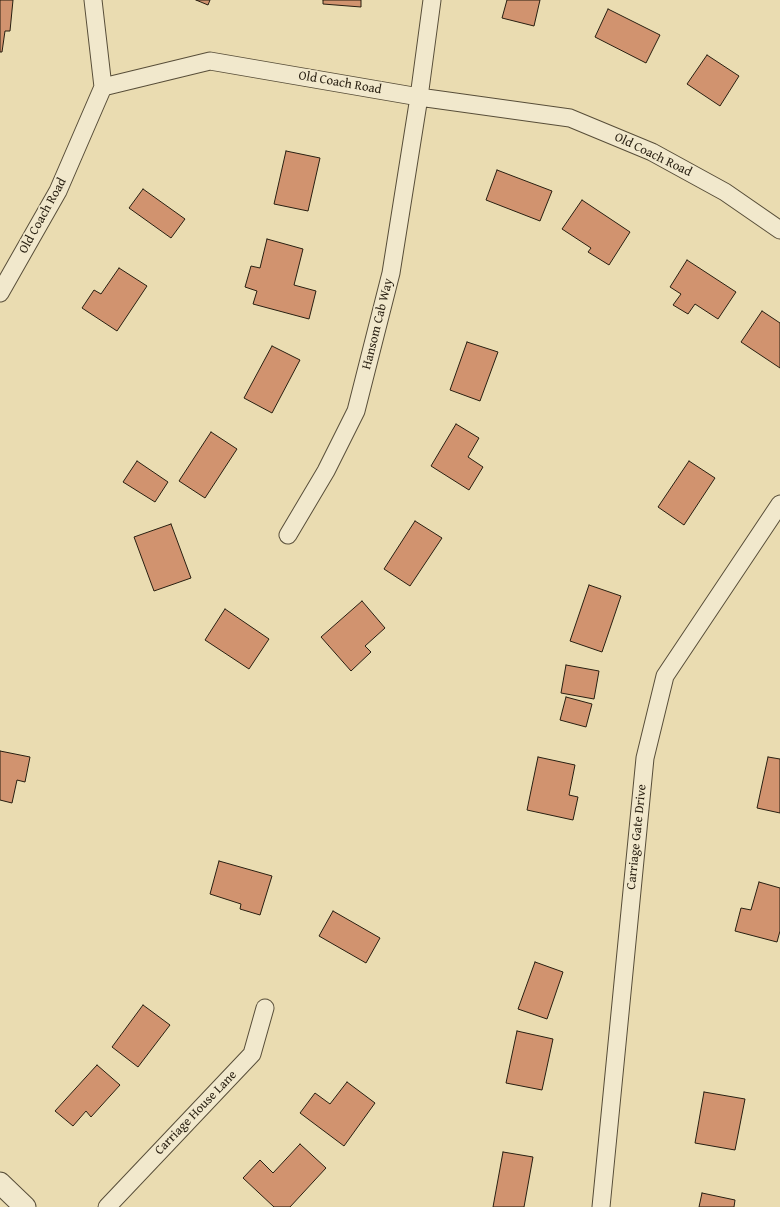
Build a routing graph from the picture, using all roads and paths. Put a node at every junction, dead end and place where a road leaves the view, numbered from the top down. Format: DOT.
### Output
graph roads {
  1 [pos="93,0"];
  2 [pos="432,0"];
  3 [pos="103,87"];
  4 [pos="419,97"];
  5 [pos="780,230"];
  6 [pos="0,293"];
  7 [pos="779,508"];
  8 [pos="288,535"];
  9 [pos="265,1008"];
  10 [pos="0,1183"];
  11 [pos="24,1207"];
  12 [pos="107,1207"];
  13 [pos="601,1207"];
  1 -- 3 [label="street"];
  2 -- 4 [label="street, Hansom Cab Way"];
  3 -- 4 [label="street, Old Coach Road"];
  3 -- 6 [label="street, Old Coach Road"];
  4 -- 5 [label="street, Old Coach Road"];
  4 -- 8 [label="street, Hansom Cab Way"];
  7 -- 13 [label="street, Carriage Gate Drive"];
  9 -- 12 [label="street, Carriage House Lane"];
  10 -- 11 [label="street"];
}
